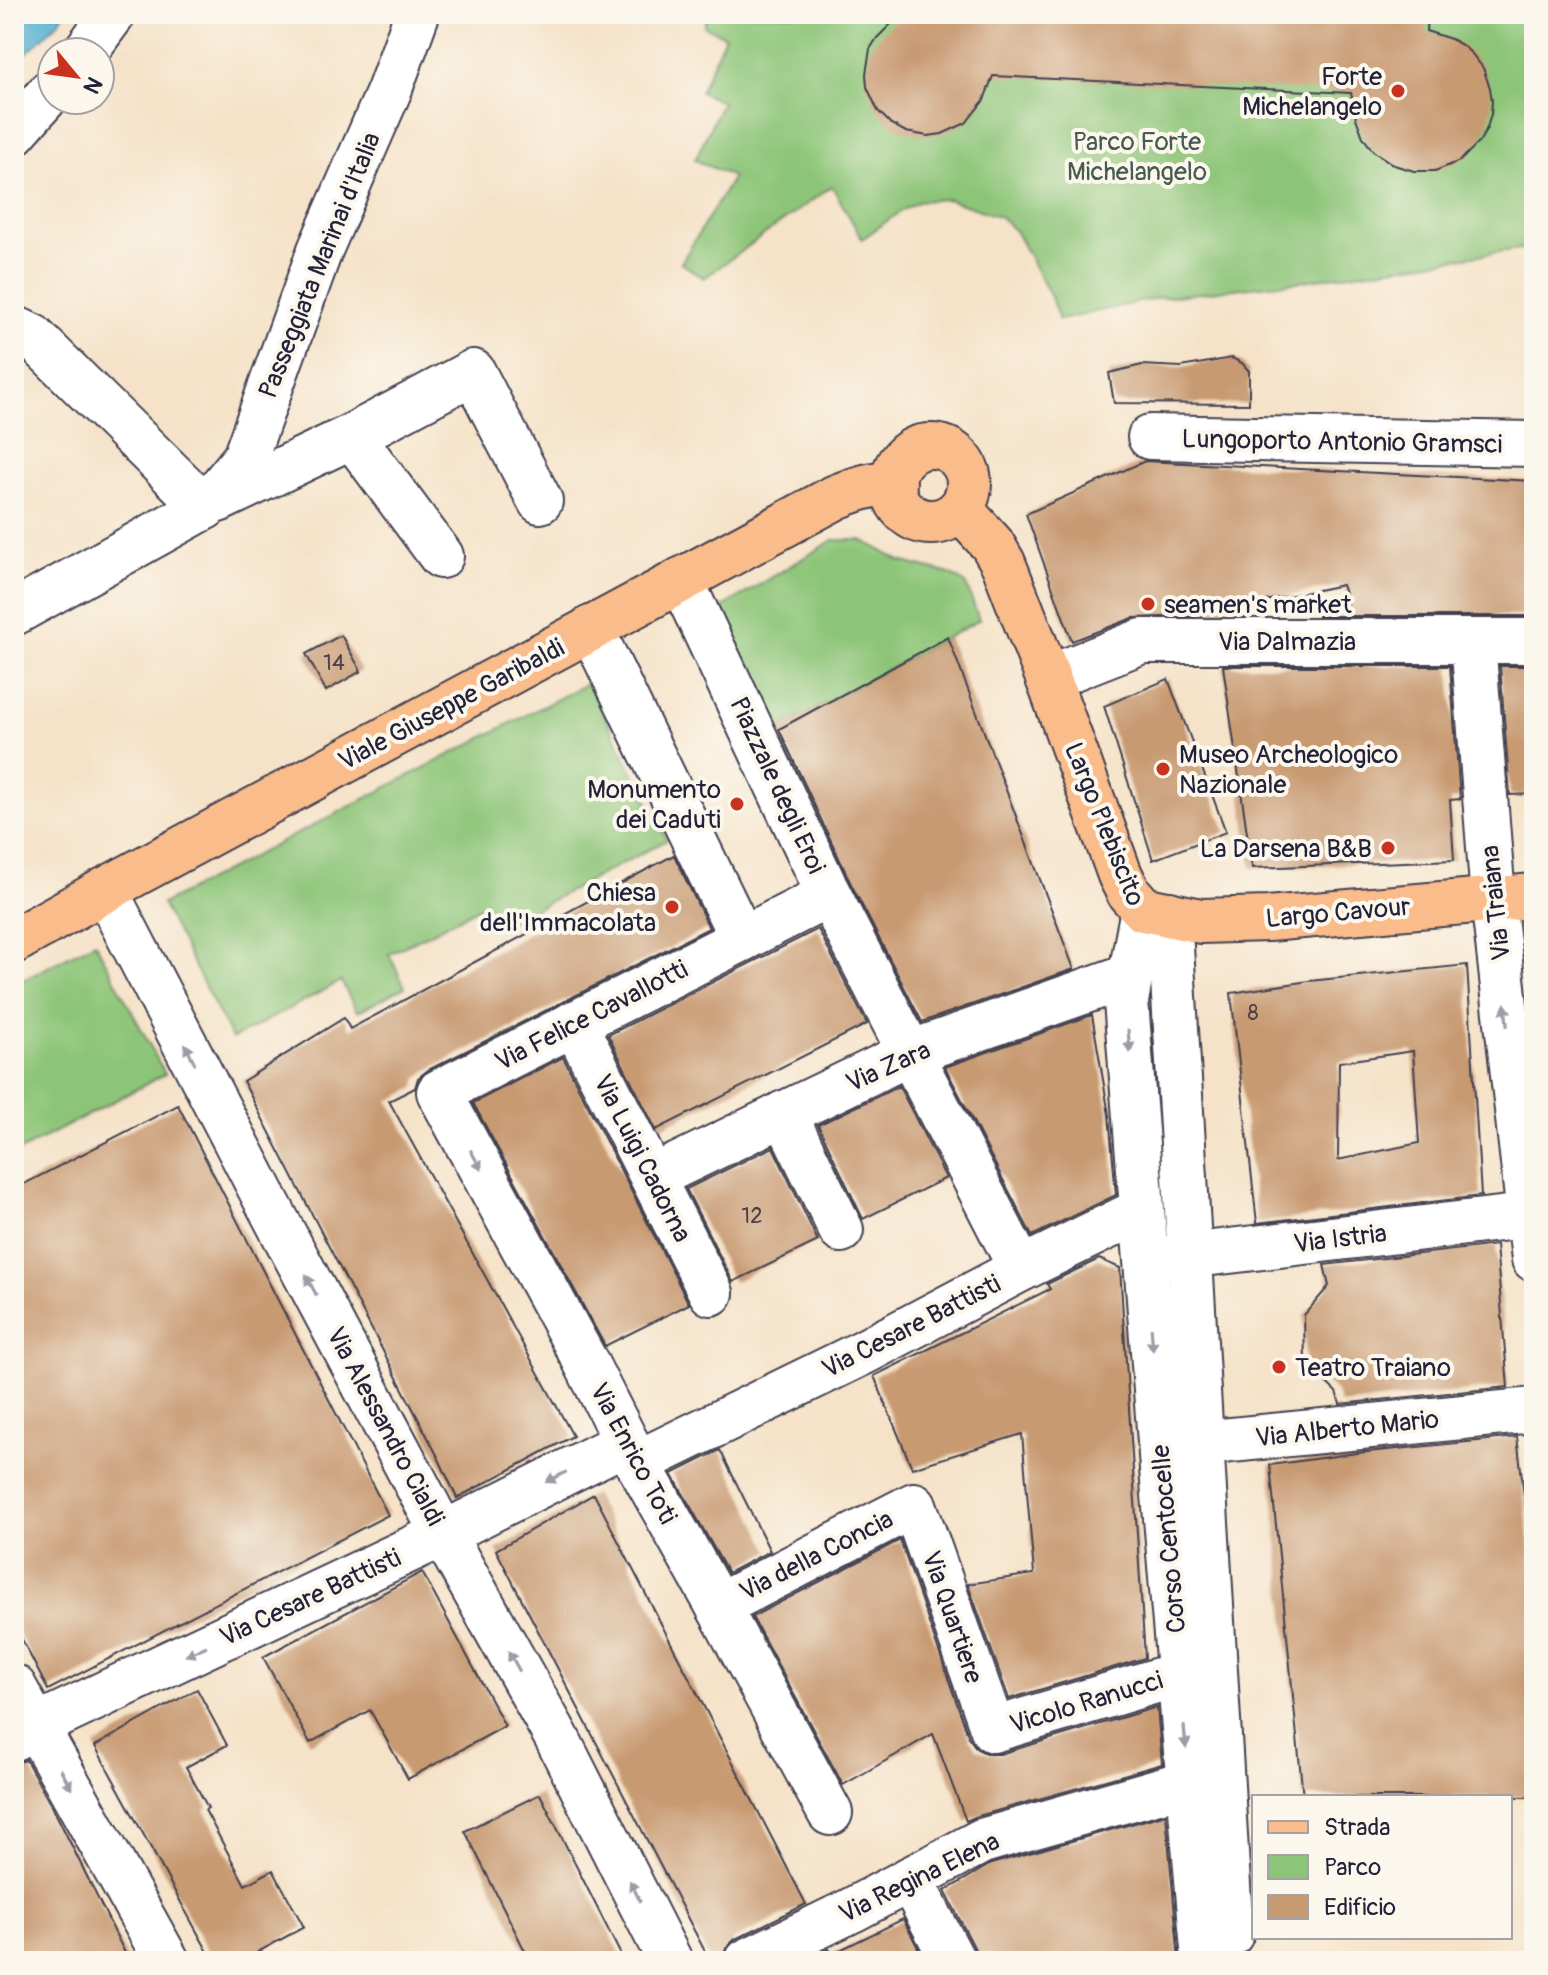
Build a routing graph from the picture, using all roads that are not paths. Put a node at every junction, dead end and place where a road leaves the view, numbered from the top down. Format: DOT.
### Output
graph roads {
  1 [pos="113,14"];
  2 [pos="417,14"];
  3 [pos="97,36"];
  4 [pos="36,108"];
  5 [pos="14,133"];
  6 [pos="14,328"];
  7 [pos="352,436"];
  8 [pos="1150,437"];
  9 [pos="1534,444"];
  10 [pos="894,483"];
  11 [pos="540,501"];
  12 [pos="205,507"];
  13 [pos="960,509"];
  14 [pos="441,556"];
  15 [pos="681,580"];
  16 [pos="14,613"];
  17 [pos="591,628"];
  18 [pos="1473,641"];
  19 [pos="1534,641"];
  20 [pos="1048,678"];
  21 [pos="105,890"];
  22 [pos="829,895"];
  23 [pos="1514,897"];
  24 [pos="1156,912"];
  25 [pos="742,939"];
  26 [pos="14,941"];
  27 [pos="1131,975"];
  28 [pos="574,1023"];
  29 [pos="910,1053"];
  30 [pos="439,1092"];
  31 [pos="784,1113"];
  32 [pos="653,1177"];
  33 [pos="1142,1210"];
  34 [pos="1532,1216"];
  35 [pos="841,1230"];
  36 [pos="1189,1255"];
  37 [pos="1534,1259"];
  38 [pos="1146,1261"];
  39 [pos="1021,1269"];
  40 [pos="711,1293"];
  41 [pos="1534,1410"];
  42 [pos="1181,1445"];
  43 [pos="632,1453"];
  44 [pos="914,1505"];
  45 [pos="443,1534"];
  46 [pos="718,1606"];
  47 [pos="1179,1674"];
  48 [pos="14,1687"];
  49 [pos="993,1730"];
  50 [pos="25,1732"];
  51 [pos="1189,1782"];
  52 [pos="830,1813"];
  53 [pos="910,1879"];
  54 [pos="167,1961"];
  55 [pos="670,1961"];
  56 [pos="747,1961"];
  57 [pos="953,1961"];
  58 [pos="1204,1961"];
  59 [pos="1233,1961"];
  1 -- 3 [label="street"];
  2 -- 12 [label="street, Passeggiata Marinai d'Italia"];
  4 -- 5 [label="street"];
  6 -- 12 [label="street"];
  7 -- 11 [label="street, Passeggiata Marinai d'Italia"];
  7 -- 12 [label="street, Passeggiata Marinai d'Italia"];
  7 -- 14 [label="street"];
  8 -- 9 [label="street, Lungoporto Antonio Gramsci"];
  10 -- 13 [label="main road"];
  10 -- 13 [label="main road"];
  10 -- 15 [label="main road, Viale Giuseppe Garibaldi"];
  12 -- 16 [label="street, Passeggiata Marinai d'Italia"];
  13 -- 20 [label="main road, Largo Plebiscito"];
  15 -- 17 [label="main road, Viale Giuseppe Garibaldi"];
  15 -- 22 [label="street, Piazzale degli Eroi"];
  17 -- 21 [label="main road, Viale Giuseppe Garibaldi"];
  17 -- 25 [label="street"];
  18 -- 19 [label="street, Via Dalmazia"];
  18 -- 20 [label="street, Via Dalmazia"];
  18 -- 23 [label="street, Via Traiana"];
  20 -- 24 [label="main road, Largo Plebiscito"];
  21 -- 26 [label="main road, Viale Giuseppe Garibaldi"];
  45 -- 21 [label="street, Via Alessandro Cialdi, one-way"];
  22 -- 25 [label="street, Piazzale degli Eroi"];
  22 -- 29 [label="street"];
  23 -- 24 [label="main road, Largo Cavour"];
  34 -- 23 [label="street, Via Traiana, one-way"];
  24 -- 27 [label="street, Largo Plebiscito"];
  24 -- 36 [label="street"];
  25 -- 28 [label="street, Via Felice Cavallotti"];
  27 -- 29 [label="street, Via Zara"];
  27 -- 33 [label="street, Largo Plebiscito, one-way"];
  28 -- 30 [label="street, Via Felice Cavallotti"];
  28 -- 32 [label="street, Via Luigi Cadorna"];
  29 -- 31 [label="street, Via Zara"];
  29 -- 39 [label="street"];
  30 -- 43 [label="street, Via Enrico Toti, one-way"];
  31 -- 32 [label="street, Via Zara"];
  31 -- 35 [label="street"];
  32 -- 40 [label="street, Via Luigi Cadorna"];
  33 -- 38 [label="street, Largo Plebiscito"];
  33 -- 39 [label="street, Via Cesare Battisti"];
  34 -- 36 [label="street, Via Istria"];
  34 -- 37 [label="street, Via Traiana"];
  36 -- 38 [label="street, Via Istria"];
  36 -- 42 [label="street"];
  38 -- 42 [label="street, Corso Centocelle, one-way"];
  39 -- 43 [label="street, Via Cesare Battisti"];
  41 -- 42 [label="street, Via Alberto Mario"];
  42 -- 47 [label="street, Corso Centocelle"];
  42 -- 59 [label="street"];
  43 -- 45 [label="street, Via Cesare Battisti, one-way"];
  43 -- 46 [label="street, Via Enrico Toti"];
  44 -- 46 [label="street, Via della Concia"];
  44 -- 49 [label="street, Via Quartiere"];
  45 -- 50 [label="street, Via Cesare Battisti, one-way"];
  55 -- 45 [label="street, Via Alessandro Cialdi, one-way"];
  46 -- 52 [label="street, Via Enrico Toti"];
  47 -- 49 [label="street, Vicolo Ranucci"];
  47 -- 51 [label="street, Corso Centocelle, one-way"];
  48 -- 50 [label="street"];
  50 -- 54 [label="street, one-way"];
  51 -- 53 [label="street, Via Regina Elena"];
  51 -- 58 [label="street, Corso Centocelle"];
  53 -- 56 [label="street, Via Regina Elena"];
  53 -- 57 [label="street"];
}
